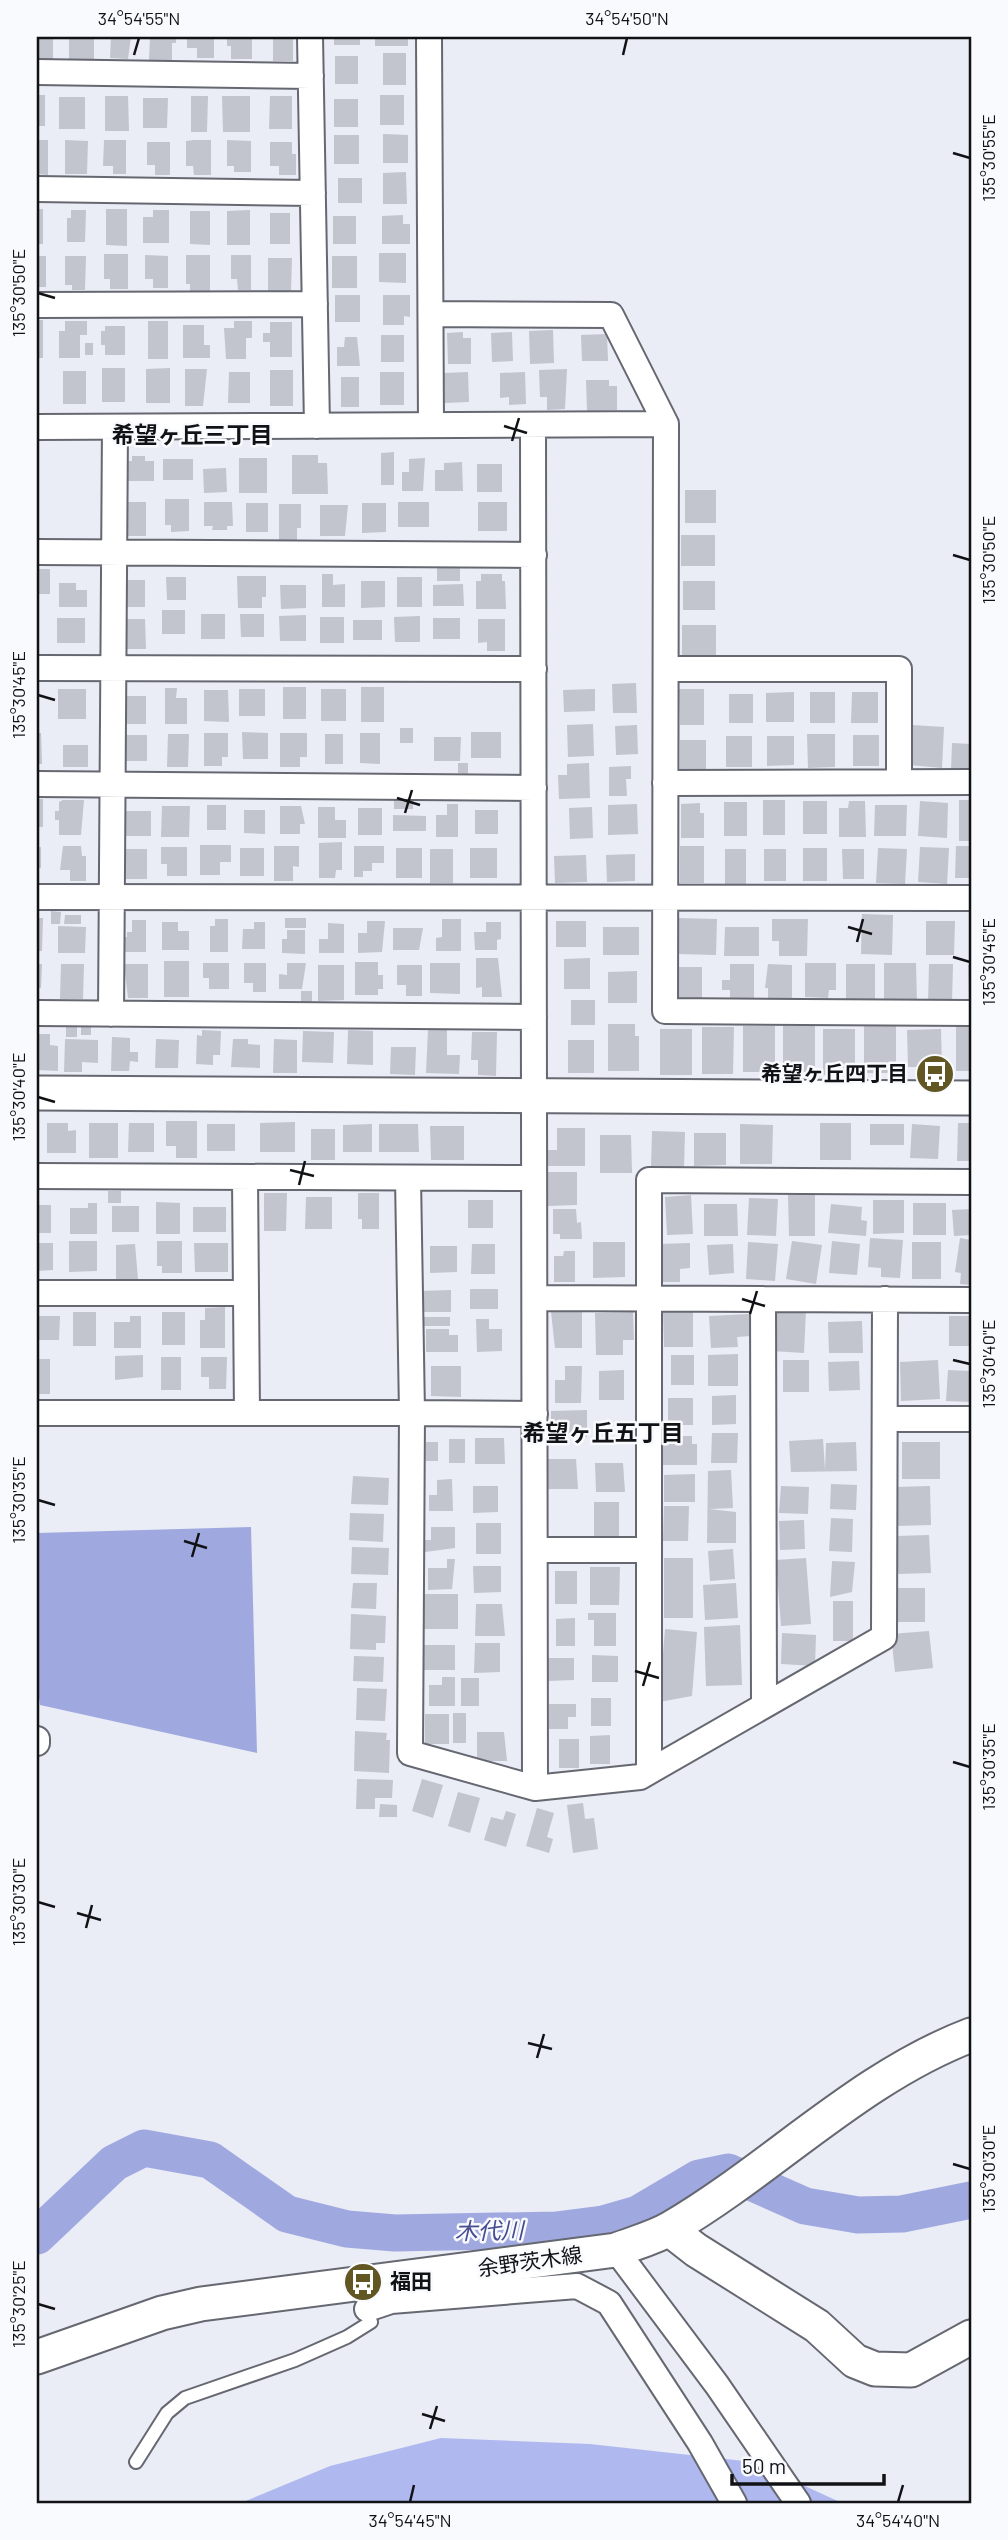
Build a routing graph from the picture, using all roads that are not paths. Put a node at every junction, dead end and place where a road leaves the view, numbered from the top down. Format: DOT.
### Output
graph roads {
  1 [pos="310,37"];
  2 [pos="429,37"];
  3 [pos="37,72"];
  4 [pos="311,76"];
  5 [pos="37,189"];
  6 [pos="313,193"];
  7 [pos="37,304"];
  8 [pos="314,304"];
  9 [pos="430,314"];
  10 [pos="666,424"];
  11 [pos="431,425"];
  12 [pos="533,425"];
  13 [pos="317,426"];
  14 [pos="37,427"];
  15 [pos="115,427"];
  16 [pos="37,552"];
  17 [pos="114,552"];
  18 [pos="534,555"];
  19 [pos="37,668"];
  20 [pos="113,668"];
  21 [pos="666,668"];
  22 [pos="534,669"];
  23 [pos="899,782"];
  24 [pos="971,782"];
  25 [pos="665,783"];
  26 [pos="37,784"];
  27 [pos="112,785"];
  28 [pos="534,788"];
  29 [pos="37,897"];
  30 [pos="112,898"];
  31 [pos="534,898"];
  32 [pos="665,898"];
  33 [pos="971,898"];
  34 [pos="37,1013"];
  35 [pos="971,1013"];
  36 [pos="111,1014"];
  37 [pos="534,1017"];
  38 [pos="37,1094"];
  39 [pos="534,1095"];
  40 [pos="971,1098"];
  41 [pos="37,1176"];
  42 [pos="245,1177"];
  43 [pos="408,1178"];
  44 [pos="534,1178"];
  45 [pos="971,1182"];
  46 [pos="37,1293"];
  47 [pos="246,1293"];
  48 [pos="535,1298"];
  49 [pos="649,1298"];
  50 [pos="764,1299"];
  51 [pos="885,1300"];
  52 [pos="971,1300"];
  53 [pos="37,1413"];
  54 [pos="247,1413"];
  55 [pos="412,1413"];
  56 [pos="535,1414"];
  57 [pos="885,1419"];
  58 [pos="971,1419"];
  59 [pos="535,1550"];
  60 [pos="649,1550"];
  61 [pos="764,1703"];
  62 [pos="649,1770"];
  63 [pos="535,1788"];
  64 [pos="971,2035"];
  65 [pos="669,2229"];
  66 [pos="616,2250"];
  67 [pos="361,2296"];
  68 [pos="971,2337"];
  69 [pos="37,2357"];
  70 [pos="136,2462"];
  71 [pos="734,2503"];
  72 [pos="798,2503"];
  1 -- 4 [label="street"];
  2 -- 9 [label="street"];
  3 -- 4 [label="street"];
  4 -- 6 [label="street"];
  5 -- 6 [label="street"];
  6 -- 8 [label="street"];
  7 -- 8 [label="street"];
  8 -- 13 [label="street"];
  9 -- 10 [label="street"];
  9 -- 11 [label="street"];
  10 -- 12 [label="street"];
  10 -- 21 [label="street"];
  11 -- 12 [label="street"];
  11 -- 13 [label="street"];
  12 -- 18 [label="street"];
  13 -- 15 [label="street"];
  14 -- 15 [label="street"];
  15 -- 17 [label="street"];
  16 -- 17 [label="street"];
  17 -- 18 [label="street"];
  17 -- 20 [label="street"];
  18 -- 22 [label="street"];
  19 -- 20 [label="street"];
  20 -- 22 [label="street"];
  20 -- 27 [label="street"];
  21 -- 23 [label="street"];
  21 -- 25 [label="street"];
  22 -- 28 [label="street"];
  23 -- 24 [label="street"];
  23 -- 25 [label="street"];
  25 -- 32 [label="street"];
  26 -- 27 [label="street"];
  27 -- 28 [label="street"];
  27 -- 30 [label="street"];
  28 -- 31 [label="street"];
  29 -- 30 [label="street"];
  30 -- 31 [label="street"];
  30 -- 36 [label="street"];
  31 -- 32 [label="street"];
  31 -- 37 [label="street"];
  32 -- 33 [label="street"];
  32 -- 35 [label="street"];
  34 -- 36 [label="street"];
  36 -- 37 [label="street"];
  37 -- 39 [label="street"];
  38 -- 39 [label="street"];
  39 -- 40 [label="street"];
  39 -- 44 [label="street"];
  41 -- 42 [label="street"];
  42 -- 43 [label="street"];
  42 -- 47 [label="street"];
  43 -- 44 [label="street"];
  43 -- 55 [label="street"];
  44 -- 48 [label="street"];
  45 -- 49 [label="street"];
  46 -- 47 [label="street"];
  47 -- 54 [label="street"];
  48 -- 49 [label="street"];
  48 -- 56 [label="street"];
  49 -- 50 [label="street"];
  49 -- 60 [label="street"];
  50 -- 51 [label="street"];
  50 -- 61 [label="street"];
  51 -- 52 [label="street"];
  51 -- 57 [label="street"];
  53 -- 54 [label="street"];
  54 -- 55 [label="street"];
  55 -- 56 [label="street"];
  55 -- 63 [label="street"];
  56 -- 59 [label="street"];
  57 -- 58 [label="street"];
  57 -- 61 [label="street"];
  59 -- 60 [label="street"];
  59 -- 63 [label="street"];
  60 -- 62 [label="street"];
  61 -- 62 [label="street"];
  62 -- 63 [label="street"];
  64 -- 65 [label="street, 余野茨木線"];
  65 -- 66 [label="street, 余野茨木線"];
  65 -- 68 [label="street"];
  66 -- 67 [label="street, 余野茨木線"];
  66 -- 72 [label="street"];
  67 -- 69 [label="street, 余野茨木線"];
  67 -- 70 [label="lane"];
  67 -- 71 [label="street"];
}
